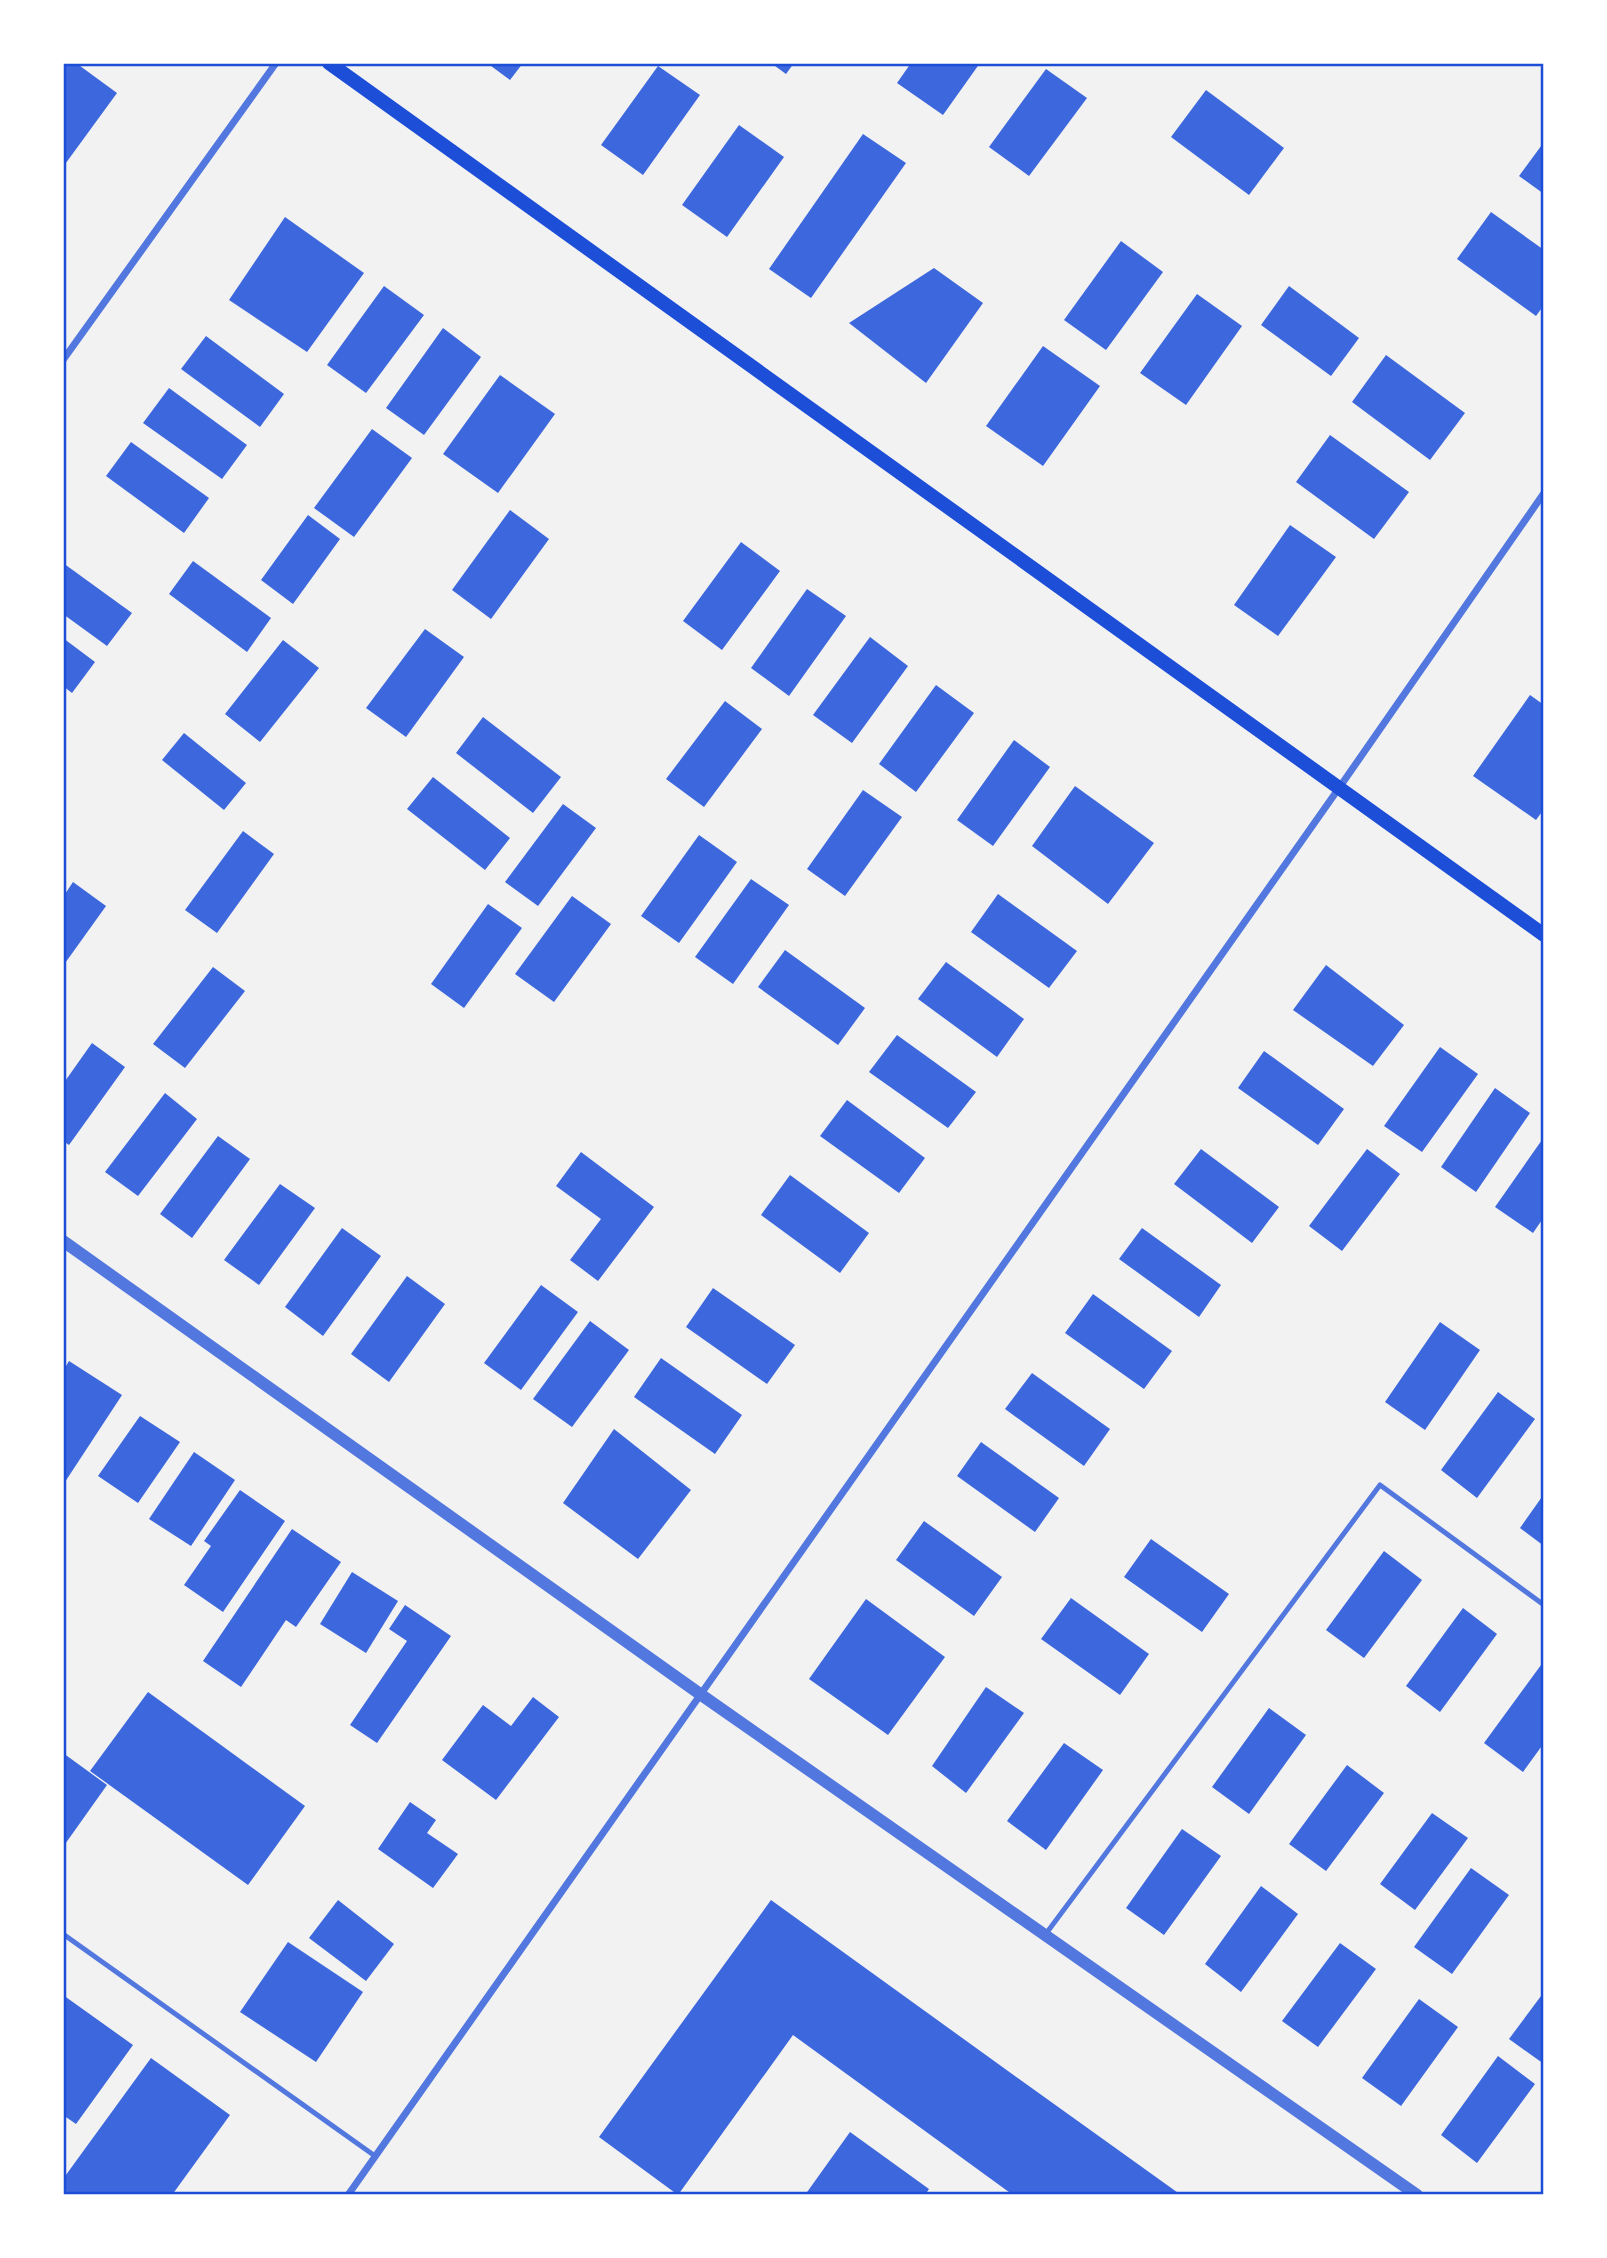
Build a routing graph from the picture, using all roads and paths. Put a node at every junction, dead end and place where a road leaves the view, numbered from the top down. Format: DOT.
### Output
graph roads {
  1 [pos="276,63"];
  2 [pos="329,63"];
  3 [pos="63,360"];
  4 [pos="1544,493"];
  5 [pos="1339,788"];
  6 [pos="1544,935"];
  7 [pos="63,1241"];
  8 [pos="1544,1605"];
  9 [pos="700,1694"];
  10 [pos="63,1934"];
  11 [pos="1045,1935"];
  12 [pos="375,2156"];
  13 [pos="348,2195"];
  14 [pos="1417,2195"];
  1 -- 3 [label="street"];
  2 -- 5 [label="main road"];
  4 -- 5 [label="street"];
  5 -- 6 [label="main road"];
  5 -- 9 [label="street"];
  7 -- 9 [label="street"];
  8 -- 11 [label="lane"];
  9 -- 11 [label="street"];
  9 -- 12 [label="street"];
  10 -- 12 [label="lane"];
  11 -- 14 [label="street"];
  12 -- 13 [label="street"];
}
